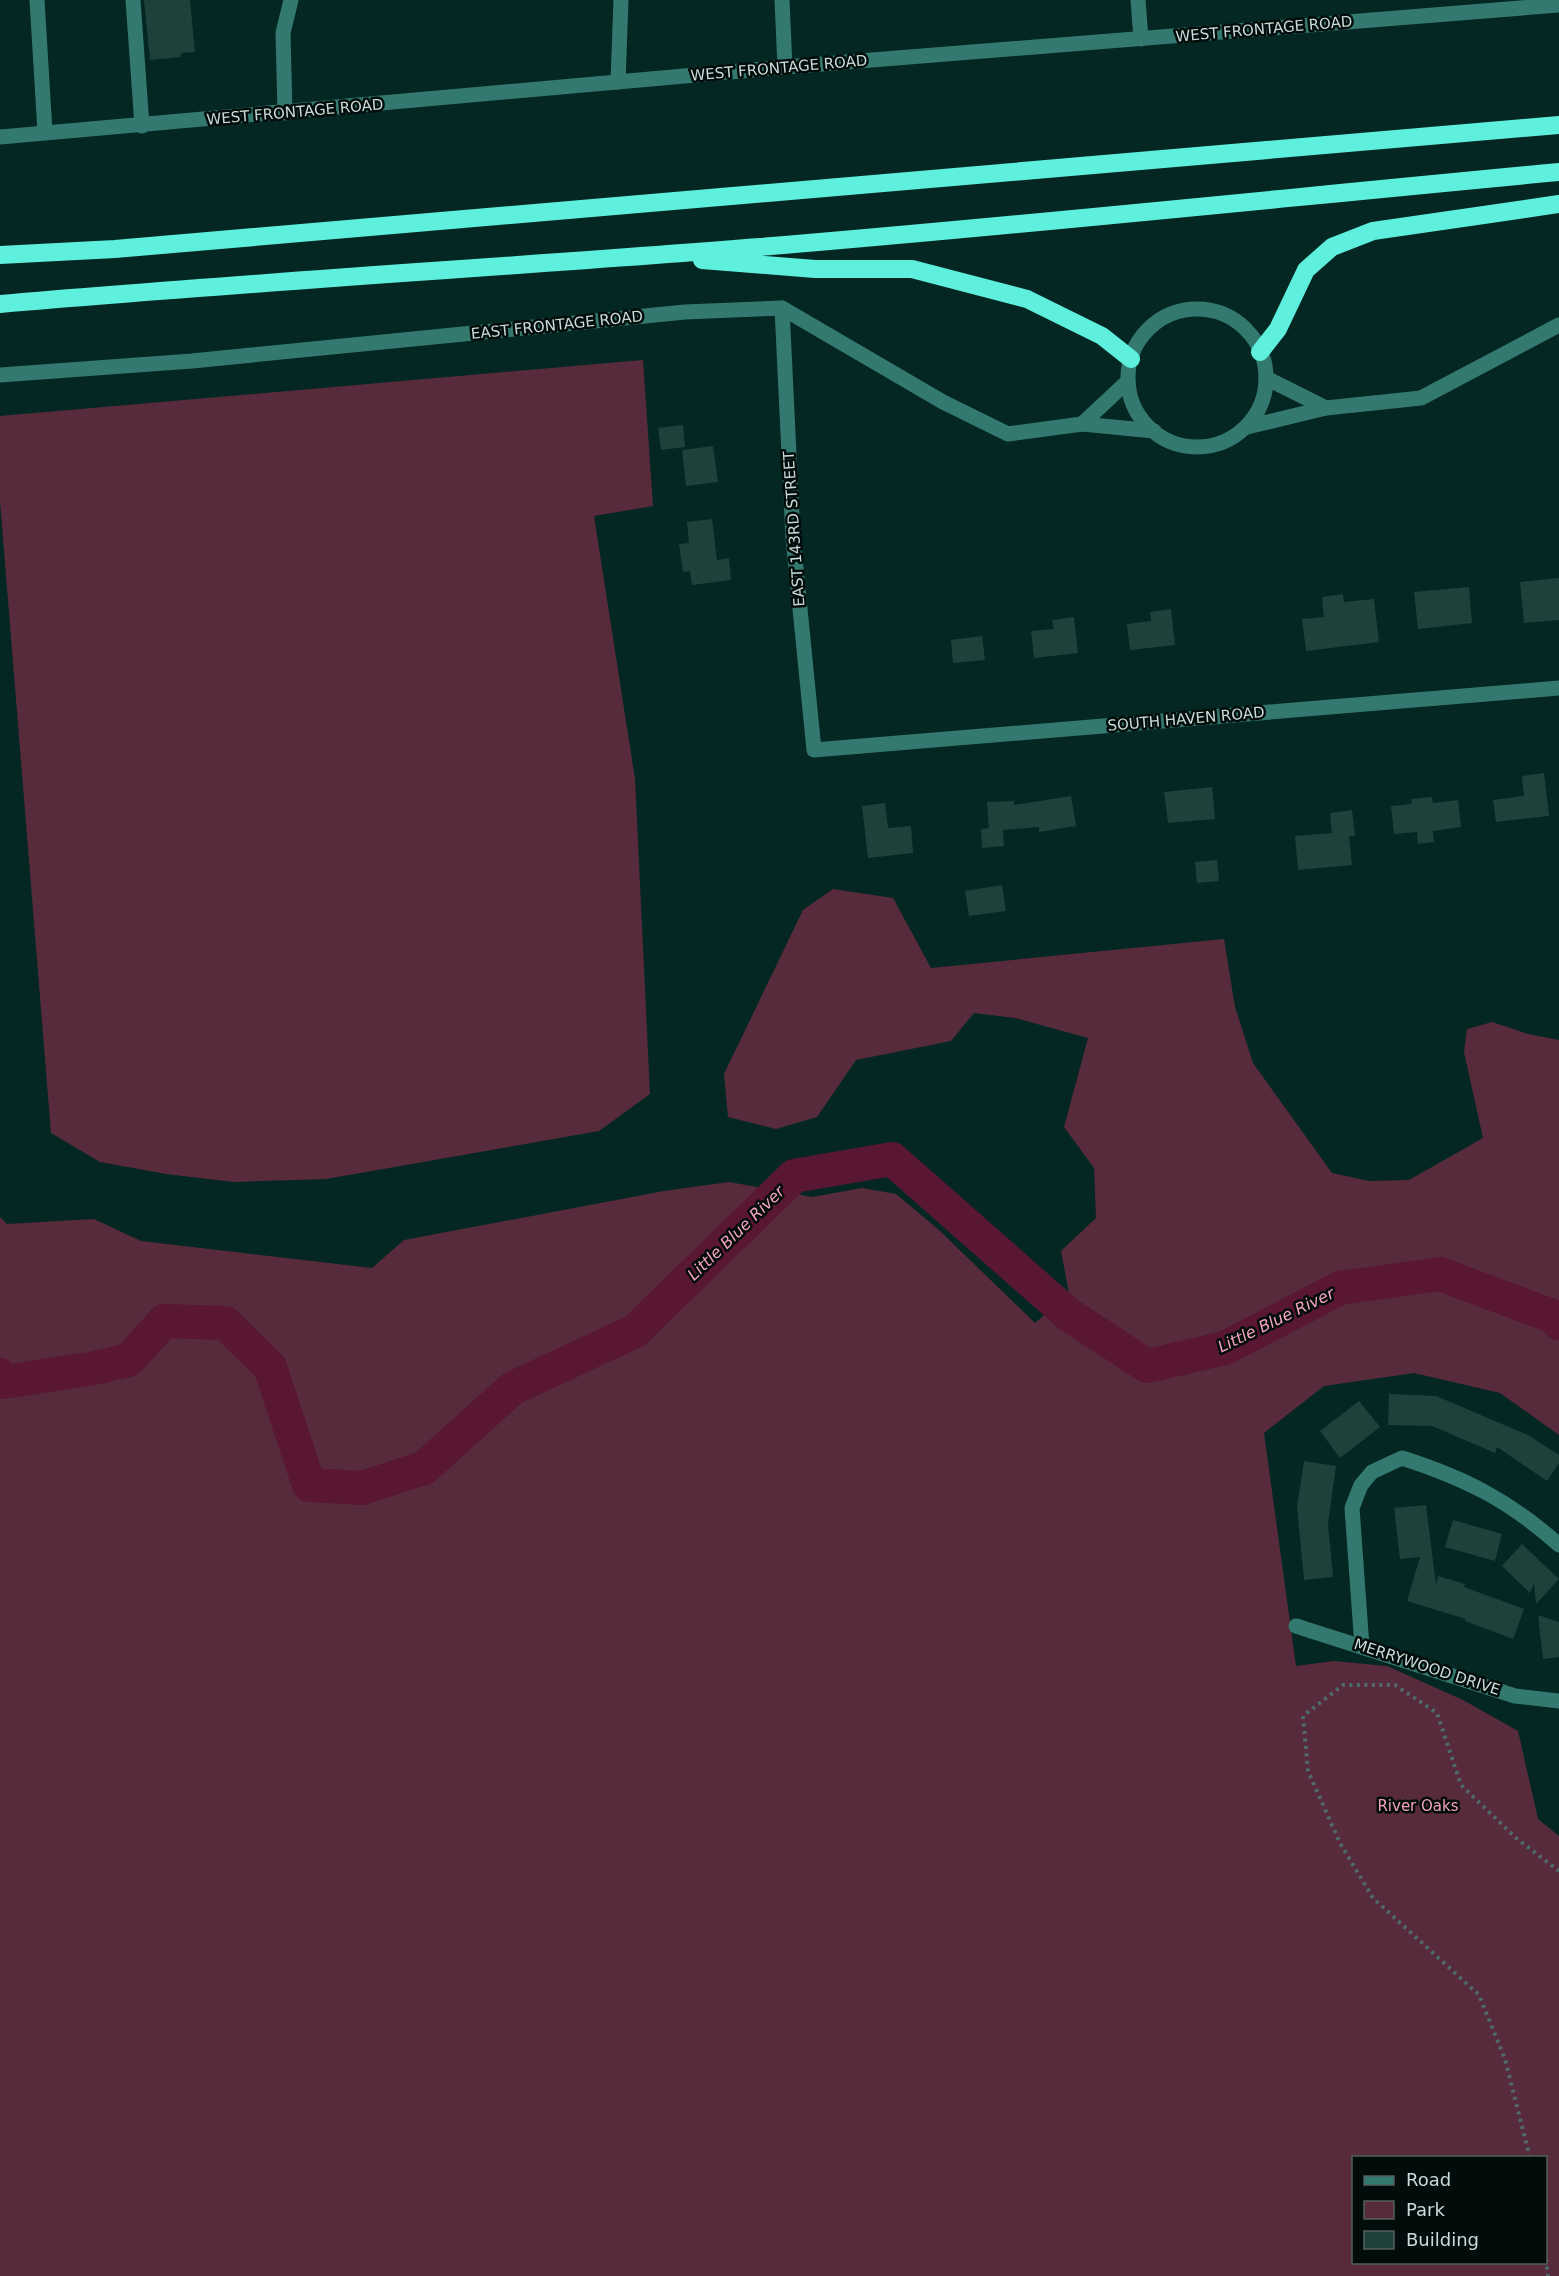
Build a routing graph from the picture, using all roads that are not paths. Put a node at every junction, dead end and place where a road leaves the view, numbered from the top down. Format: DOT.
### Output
graph roads {
  1 [pos="36,0"];
  2 [pos="133,0"];
  3 [pos="291,0"];
  4 [pos="621,0"];
  5 [pos="782,0"];
  6 [pos="1138,0"];
  7 [pos="1559,6"];
  8 [pos="1141,39"];
  9 [pos="785,67"];
  10 [pos="618,82"];
  11 [pos="285,113"];
  12 [pos="1559,125"];
  13 [pos="142,126"];
  14 [pos="45,132"];
  15 [pos="0,136"];
  16 [pos="1559,172"];
  17 [pos="1559,204"];
  18 [pos="0,255"];
  19 [pos="646,256"];
  20 [pos="0,304"];
  21 [pos="782,308"];
  22 [pos="1559,325"];
  23 [pos="1260,352"];
  24 [pos="1131,359"];
  25 [pos="0,375"];
  26 [pos="1266,378"];
  27 [pos="1128,381"];
  28 [pos="1326,408"];
  29 [pos="1083,424"];
  30 [pos="1247,427"];
  31 [pos="1154,431"];
  32 [pos="1559,688"];
  33 [pos="813,750"];
  34 [pos="1559,1545"];
  35 [pos="1296,1626"];
  36 [pos="1362,1647"];
  37 [pos="1559,1701"];
  1 -- 14 [label="street"];
  2 -- 13 [label="street"];
  3 -- 11 [label="street"];
  4 -- 10 [label="street"];
  5 -- 9 [label="street"];
  6 -- 8 [label="street"];
  7 -- 8 [label="street, WEST FRONTAGE ROAD"];
  8 -- 9 [label="street, WEST FRONTAGE ROAD"];
  9 -- 10 [label="street, WEST FRONTAGE ROAD"];
  10 -- 11 [label="street, WEST FRONTAGE ROAD"];
  11 -- 13 [label="street, WEST FRONTAGE ROAD"];
  12 -- 18 [label="highway"];
  13 -- 14 [label="street, WEST FRONTAGE ROAD"];
  14 -- 15 [label="street, WEST FRONTAGE ROAD"];
  16 -- 19 [label="highway"];
  17 -- 23 [label="highway"];
  19 -- 20 [label="highway"];
  19 -- 24 [label="highway"];
  21 -- 25 [label="street, EAST FRONTAGE ROAD"];
  21 -- 29 [label="street"];
  21 -- 33 [label="street, EAST 143RD STREET"];
  22 -- 28 [label="street"];
  23 -- 24 [label="street"];
  23 -- 26 [label="street"];
  24 -- 27 [label="street"];
  26 -- 28 [label="street"];
  26 -- 30 [label="street"];
  27 -- 29 [label="street"];
  27 -- 31 [label="street"];
  28 -- 30 [label="street"];
  29 -- 31 [label="street"];
  30 -- 31 [label="street"];
  32 -- 33 [label="street, SOUTH HAVEN ROAD"];
  34 -- 36 [label="street"];
  35 -- 36 [label="street, MERRYWOOD DRIVE"];
  36 -- 37 [label="street, MERRYWOOD DRIVE"];
}
